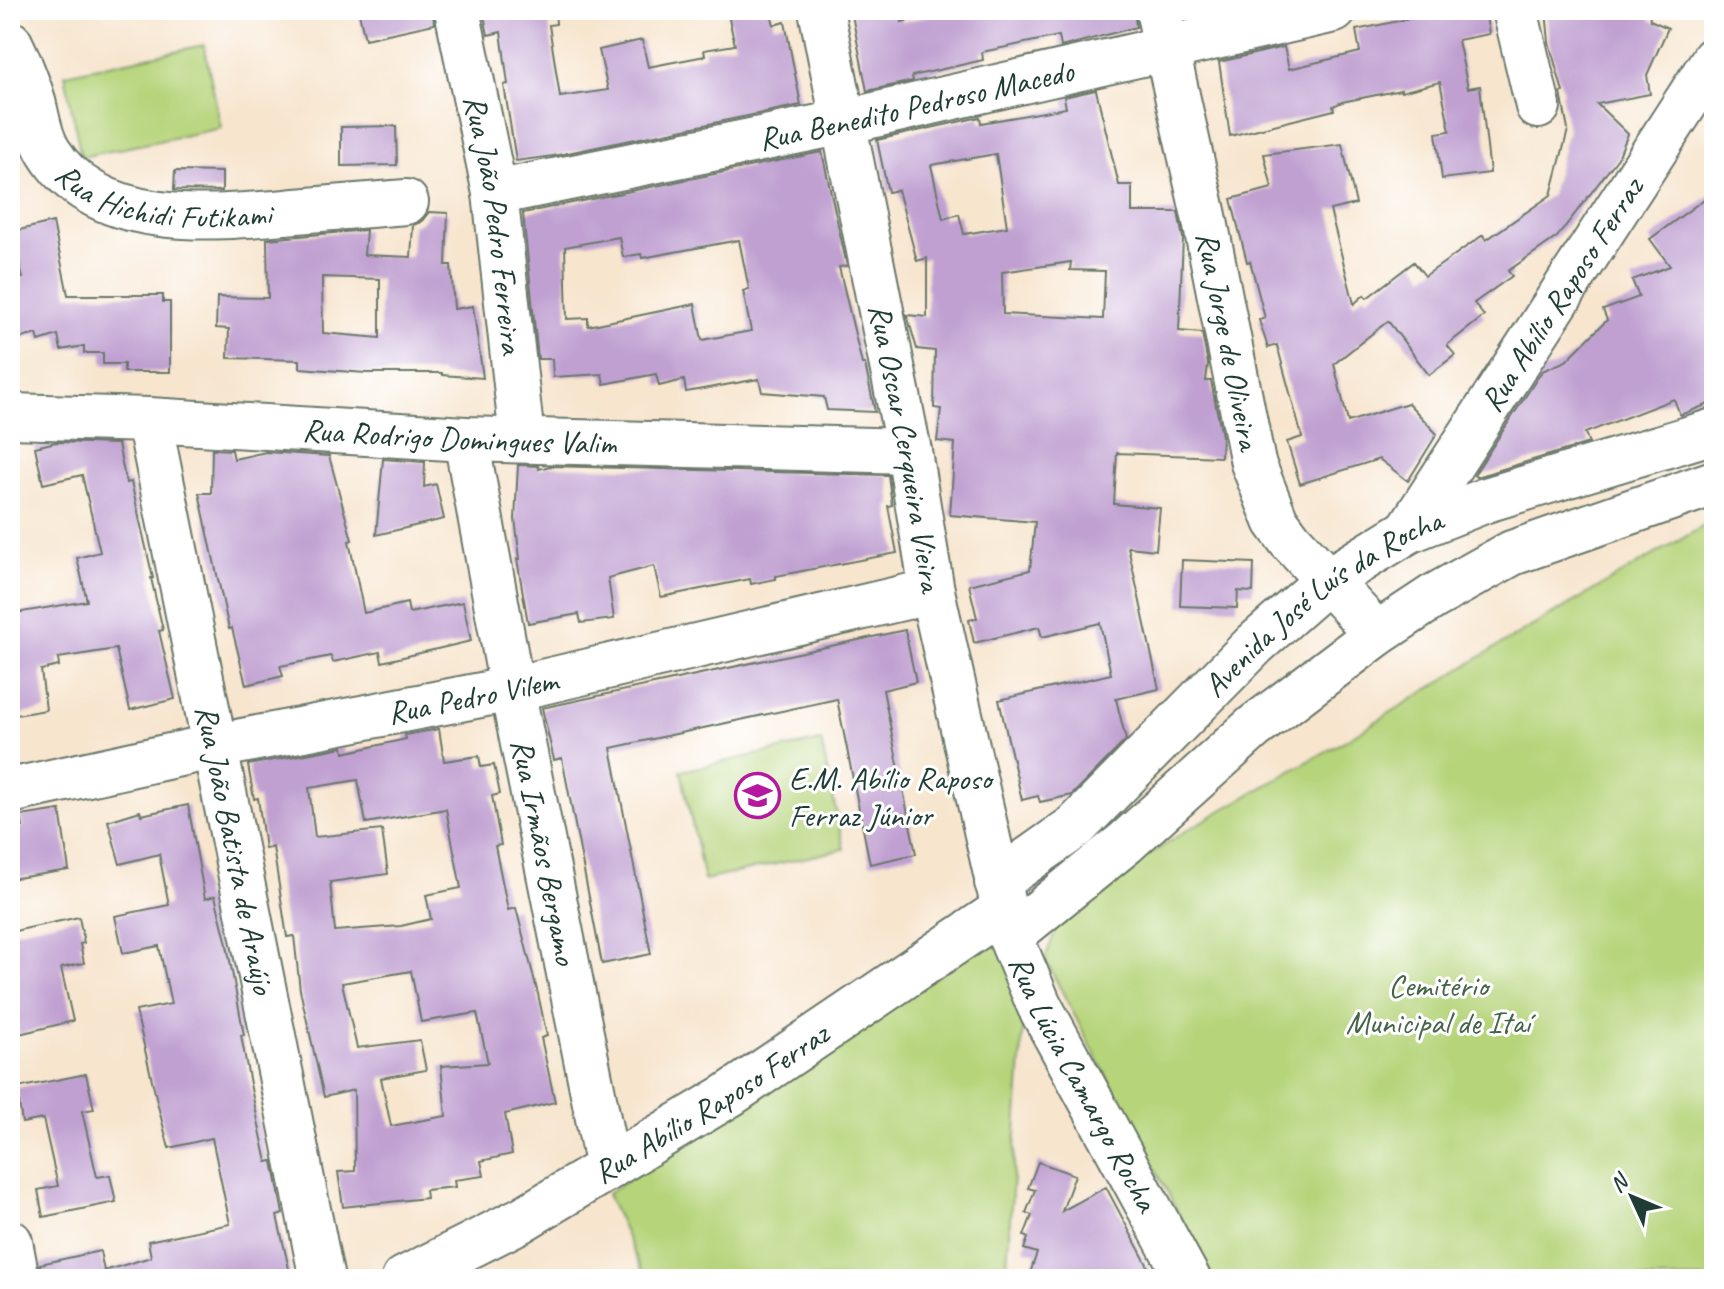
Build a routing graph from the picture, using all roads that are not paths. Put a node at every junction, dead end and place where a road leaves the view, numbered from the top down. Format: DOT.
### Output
graph roads {
  1 [pos="457,10"];
  2 [pos="821,10"];
  3 [pos="1334,10"];
  4 [pos="1515,10"];
  5 [pos="1162,29"];
  6 [pos="10,43"];
  7 [pos="1714,59"];
  8 [pos="1538,106"];
  9 [pos="844,122"];
  10 [pos="495,193"];
  11 [pos="406,202"];
  12 [pos="10,416"];
  13 [pos="149,420"];
  14 [pos="1714,431"];
  15 [pos="466,439"];
  16 [pos="522,439"];
  17 [pos="909,451"];
  18 [pos="1714,483"];
  19 [pos="1408,531"];
  20 [pos="1328,580"];
  21 [pos="932,591"];
  22 [pos="1377,634"];
  23 [pos="1216,684"];
  24 [pos="512,689"];
  25 [pos="1254,727"];
  26 [pos="216,746"];
  27 [pos="10,791"];
  28 [pos="1004,909"];
  29 [pos="608,1168"];
  30 [pos="10,1242"];
  31 [pos="17,1279"];
  32 [pos="322,1279"];
  33 [pos="404,1279"];
  34 [pos="1188,1279"];
  1 -- 10 [label="street, Rua João Pedro Ferreira"];
  2 -- 9 [label="street, Rua Oscar Cerqueira Vieira"];
  3 -- 5 [label="street, Rua Benedito Pedroso Macedo"];
  4 -- 8 [label="street"];
  5 -- 9 [label="street, Rua Benedito Pedroso Macedo"];
  5 -- 20 [label="street, Rua Jorge de Oliveira"];
  6 -- 11 [label="street, Rua Hichidi Futikami"];
  7 -- 19 [label="street, Rua Abílio Raposo Ferraz"];
  9 -- 10 [label="street, Rua Benedito Pedroso Macedo"];
  9 -- 17 [label="street, Rua Oscar Cerqueira Vieira"];
  10 -- 16 [label="street, Rua João Pedro Ferreira"];
  12 -- 13 [label="street, Rua Rodrigo Domingues Valim"];
  13 -- 15 [label="street, Rua Rodrigo Domingues Valim"];
  13 -- 26 [label="street, Rua João Batista de Araújo"];
  14 -- 19 [label="street, Avenida José Luís da Rocha"];
  15 -- 16 [label="street, Rua Rodrigo Domingues Valim"];
  15 -- 24 [label="street, Rua Irmãos Bergamo"];
  16 -- 17 [label="street, Rua Rodrigo Domingues Valim"];
  17 -- 21 [label="street, Rua Oscar Cerqueira Vieira"];
  18 -- 22 [label="street, Avenida José Luís da Rocha"];
  19 -- 20 [label="street, Avenida José Luís da Rocha"];
  20 -- 22 [label="street, Rua Jorge de Oliveira"];
  20 -- 23 [label="street, Avenida José Luís da Rocha"];
  21 -- 24 [label="street, Rua Pedro Vilem"];
  21 -- 28 [label="street, Rua Oscar Cerqueira Vieira"];
  22 -- 25 [label="street, Avenida José Luís da Rocha"];
  23 -- 25 [label="street"];
  23 -- 28 [label="street, Avenida José Luís da Rocha"];
  24 -- 26 [label="street, Rua Pedro Vilem"];
  24 -- 29 [label="street, Rua Irmãos Bergamo"];
  25 -- 28 [label="street, Avenida José Luís da Rocha"];
  26 -- 27 [label="street, Rua Pedro Vilem"];
  26 -- 32 [label="street, Rua João Batista de Araújo"];
  28 -- 29 [label="street, Rua Abílio Raposo Ferraz"];
  28 -- 34 [label="street, Rua Lúcia Camargo Rocha"];
  29 -- 33 [label="street, Rua Abílio Raposo Ferraz"];
  30 -- 31 [label="street"];
}
